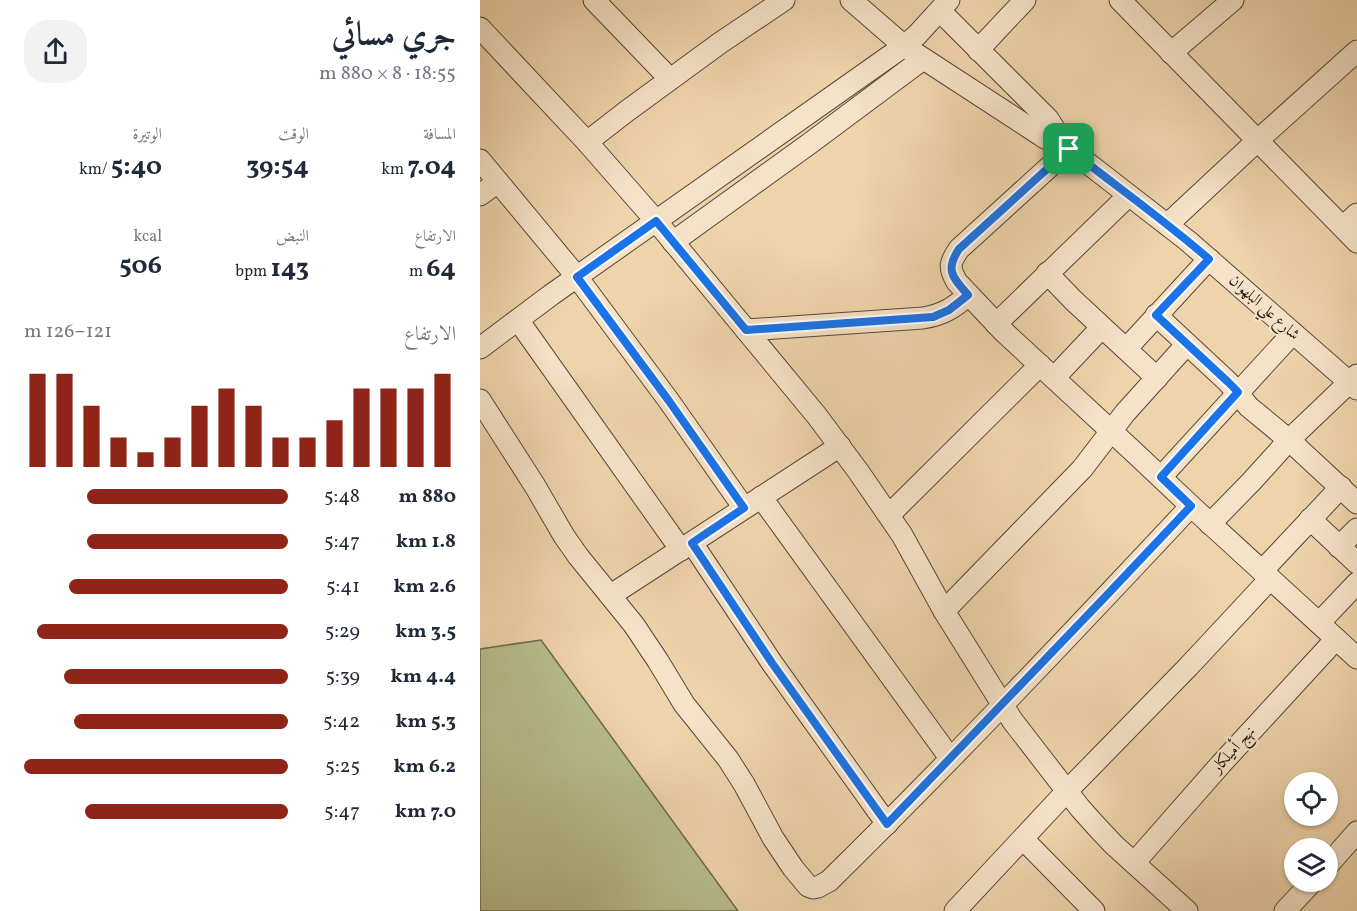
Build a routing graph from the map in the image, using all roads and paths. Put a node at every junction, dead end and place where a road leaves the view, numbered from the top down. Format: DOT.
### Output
graph roads {
  1 [pos="594,0"];
  2 [pos="851,0"];
  3 [pos="1025,0"];
  4 [pos="1120,0"];
  5 [pos="1233,0"];
  6 [pos="773,3"];
  7 [pos="944,5"];
  8 [pos="480,28"];
  9 [pos="904,46"];
  10 [pos="978,50"];
  11 [pos="1357,51"];
  12 [pos="1171,53"];
  13 [pos="923,59"];
  14 [pos="670,79"];
  15 [pos="1257,141"];
  16 [pos="587,142"];
  17 [pos="1064,145"];
  18 [pos="480,160"];
  19 [pos="498,182"];
  20 [pos="480,195"];
  21 [pos="1128,196"];
  22 [pos="656,221"];
  23 [pos="1168,224"];
  24 [pos="1352,228"];
  25 [pos="673,242"];
  26 [pos="1209,259"];
  27 [pos="1047,273"];
  28 [pos="577,277"];
  29 [pos="968,295"];
  30 [pos="1156,315"];
  31 [pos="518,320"];
  32 [pos="996,324"];
  33 [pos="1102,327"];
  34 [pos="746,330"];
  35 [pos="1293,333"];
  36 [pos="1187,344"];
  37 [pos="480,348"];
  38 [pos="1126,349"];
  39 [pos="1047,371"];
  40 [pos="1157,378"];
  41 [pos="1354,382"];
  42 [pos="1238,392"];
  43 [pos="480,400"];
  44 [pos="1111,430"];
  45 [pos="1289,440"];
  46 [pos="840,446"];
  47 [pos="1161,477"];
  48 [pos="1341,487"];
  49 [pos="753,503"];
  50 [pos="1357,503"];
  51 [pos="1191,506"];
  52 [pos="889,515"];
  53 [pos="1310,519"];
  54 [pos="1210,524"];
  55 [pos="1357,529"];
  56 [pos="686,547"];
  57 [pos="1339,547"];
  58 [pos="1357,563"];
  59 [pos="1266,575"];
  60 [pos="1357,583"];
  61 [pos="611,596"];
  62 [pos="944,611"];
  63 [pos="1319,623"];
  64 [pos="1336,639"];
  65 [pos="1357,658"];
  66 [pos="1001,705"];
  67 [pos="950,758"];
  68 [pos="1067,791"];
  69 [pos="887,824"];
  70 [pos="1357,832"];
  71 [pos="1023,839"];
  72 [pos="1338,854"];
  73 [pos="1134,863"];
  74 [pos="1303,892"];
  75 [pos="1092,910"];
  76 [pos="955,911"];
  77 [pos="1186,911"];
  78 [pos="1285,911"];
  1 -- 14 [label="street"];
  2 -- 9 [label="street, شارع علي البلهوان"];
  3 -- 10 [label="street"];
  4 -- 12 [label="street"];
  5 -- 12 [label="street"];
  6 -- 14 [label="street"];
  7 -- 9 [label="street"];
  7 -- 10 [label="street"];
  8 -- 16 [label="street"];
  9 -- 13 [label="street, شارع علي البلهوان"];
  9 -- 22 [label="street"];
  10 -- 17 [label="street"];
  11 -- 15 [label="street"];
  12 -- 15 [label="street"];
  13 -- 17 [label="street, شارع علي البلهوان"];
  13 -- 25 [label="street"];
  14 -- 16 [label="street"];
  15 -- 23 [label="street"];
  15 -- 24 [label="street"];
  16 -- 22 [label="street"];
  17 -- 21 [label="street, شارع علي البلهوان"];
  17 -- 29 [label="street"];
  18 -- 19 [label="street"];
  19 -- 20 [label="street"];
  19 -- 28 [label="street"];
  21 -- 23 [label="street, شارع علي البلهوان"];
  21 -- 27 [label="street"];
  22 -- 25 [label="street"];
  22 -- 28 [label="street"];
  23 -- 26 [label="street, شارع علي البلهوان"];
  25 -- 34 [label="street"];
  26 -- 30 [label="street"];
  26 -- 35 [label="street, شارع علي البلهوان"];
  27 -- 32 [label="street"];
  27 -- 33 [label="street"];
  28 -- 31 [label="street"];
  28 -- 49 [label="street"];
  29 -- 32 [label="street"];
  29 -- 34 [label="street"];
  30 -- 36 [label="street"];
  30 -- 38 [label="street"];
  31 -- 37 [label="street"];
  31 -- 56 [label="street"];
  32 -- 39 [label="street"];
  33 -- 38 [label="street"];
  33 -- 39 [label="street"];
  34 -- 46 [label="street"];
  35 -- 41 [label="street, شارع علي البلهوان"];
  35 -- 42 [label="street"];
  36 -- 40 [label="street"];
  36 -- 42 [label="street"];
  38 -- 40 [label="street"];
  39 -- 44 [label="street"];
  39 -- 52 [label="street"];
  40 -- 44 [label="street"];
  41 -- 45 [label="street"];
  42 -- 45 [label="street"];
  42 -- 47 [label="street"];
  43 -- 61 [label="street"];
  44 -- 47 [label="street"];
  44 -- 62 [label="street"];
  45 -- 48 [label="street"];
  45 -- 54 [label="street"];
  46 -- 49 [label="street"];
  46 -- 52 [label="street"];
  47 -- 51 [label="street"];
  48 -- 50 [label="street"];
  48 -- 53 [label="street"];
  49 -- 56 [label="street"];
  49 -- 67 [label="street"];
  51 -- 54 [label="street"];
  51 -- 66 [label="street"];
  52 -- 62 [label="street"];
  53 -- 57 [label="street"];
  53 -- 59 [label="street"];
  54 -- 59 [label="street"];
  55 -- 57 [label="street"];
  56 -- 61 [label="street"];
  56 -- 69 [label="street"];
  57 -- 58 [label="street"];
  59 -- 63 [label="street"];
  59 -- 68 [label="street"];
  60 -- 63 [label="street"];
  61 -- 69 [label="street"];
  62 -- 66 [label="street"];
  63 -- 64 [label="street"];
  64 -- 65 [label="street"];
  64 -- 73 [label="street, نهج أميلكار"];
  66 -- 67 [label="street"];
  66 -- 68 [label="street"];
  67 -- 69 [label="street"];
  68 -- 71 [label="street"];
  68 -- 73 [label="street"];
  70 -- 72 [label="street"];
  71 -- 75 [label="street"];
  71 -- 76 [label="street"];
  73 -- 77 [label="street"];
  74 -- 78 [label="street"];
}
